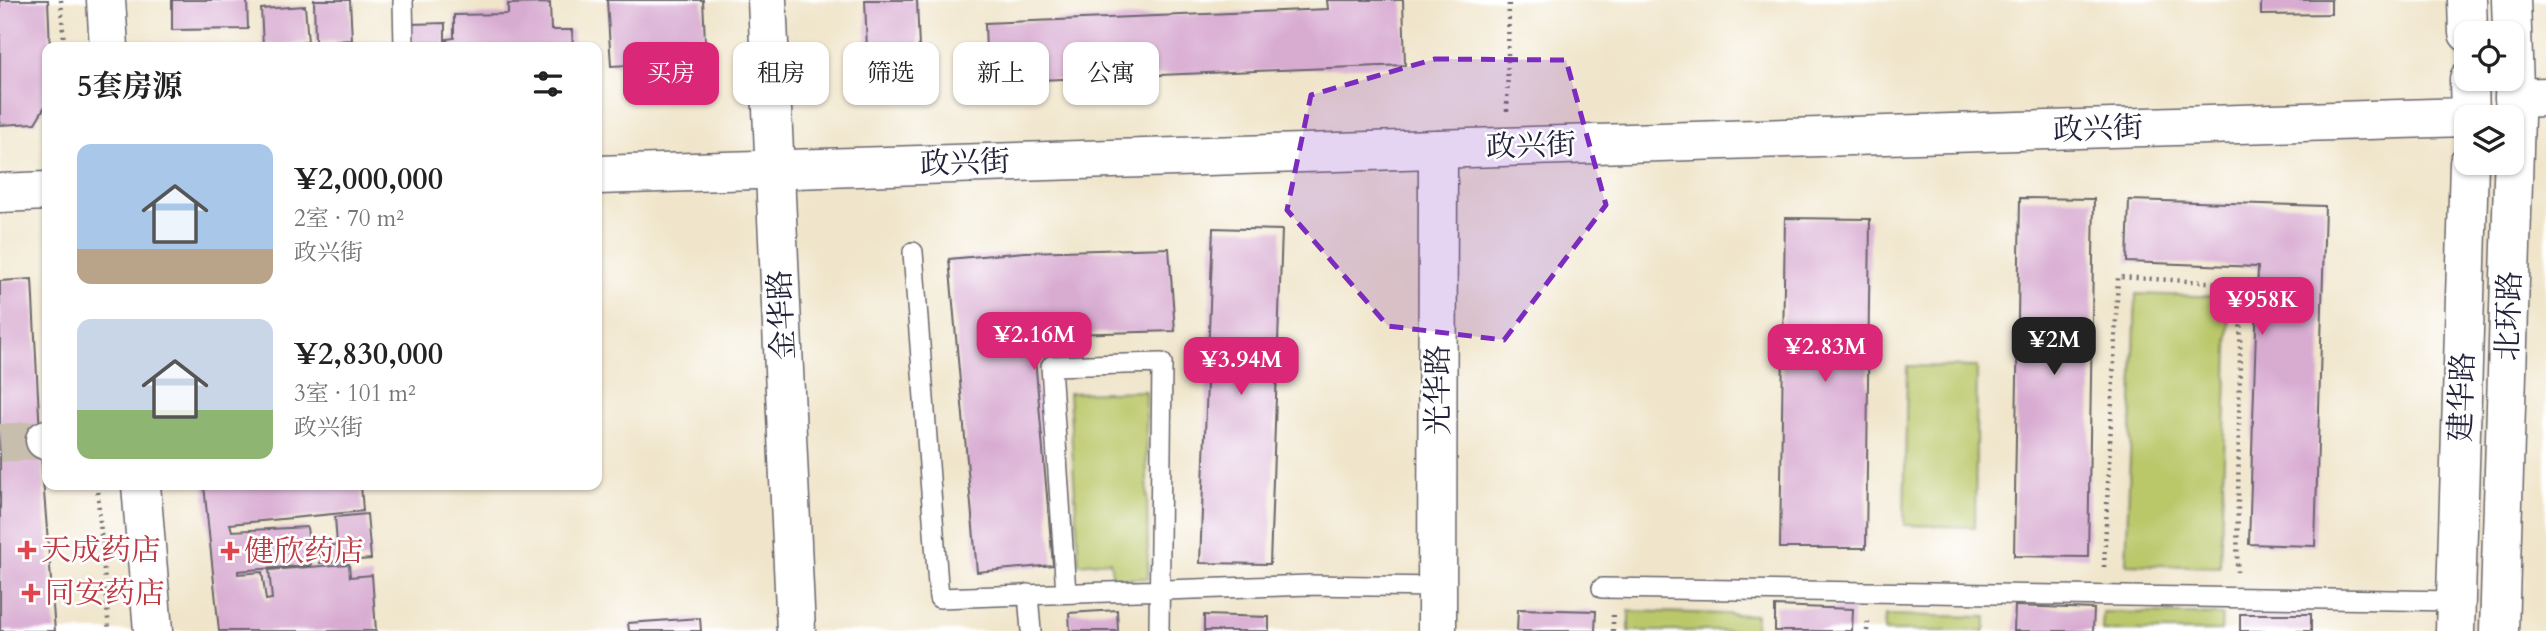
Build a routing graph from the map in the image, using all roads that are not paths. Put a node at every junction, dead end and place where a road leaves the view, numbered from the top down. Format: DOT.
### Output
graph roads {
  1 [pos="106,0"];
  2 [pos="402,0"];
  3 [pos="767,0"];
  4 [pos="2467,0"];
  5 [pos="2511,0"];
  6 [pos="2468,21"];
  7 [pos="109,42"];
  8 [pos="404,42"];
  9 [pos="2517,105"];
  10 [pos="2454,117"];
  11 [pos="1438,149"];
  12 [pos="775,169"];
  13 [pos="602,174"];
  14 [pos="2469,175"];
  15 [pos="2515,175"];
  16 [pos="42,191"];
  17 [pos="0,193"];
  18 [pos="913,252"];
  19 [pos="141,490"];
  20 [pos="1437,587"];
  21 [pos="1602,588"];
  22 [pos="1160,590"];
  23 [pos="1066,593"];
  24 [pos="1028,594"];
  25 [pos="2456,616"];
  26 [pos="153,631"];
  27 [pos="796,631"];
  28 [pos="1031,631"];
  29 [pos="1159,631"];
  30 [pos="1437,631"];
  31 [pos="2499,631"];
  1 -- 7 [label="street"];
  2 -- 8 [label="lane"];
  3 -- 12 [label="street, 金华路"];
  4 -- 6 [label="street"];
  5 -- 9 [label="street, 北环路"];
  10 -- 11 [label="street, 政兴街"];
  11 -- 12 [label="street, 政兴街"];
  11 -- 20 [label="street, 光华路"];
  12 -- 13 [label="street, 政兴街"];
  12 -- 27 [label="street, 金华路"];
  14 -- 25 [label="street, 建华路"];
  15 -- 31 [label="street, 北环路"];
  16 -- 17 [label="street"];
  18 -- 24 [label="lane"];
  19 -- 26 [label="street"];
  20 -- 22 [label="lane"];
  20 -- 30 [label="street, 光华路"];
  21 -- 25 [label="lane"];
  22 -- 23 [label="lane"];
  22 -- 23 [label="lane"];
  22 -- 29 [label="lane"];
  23 -- 24 [label="lane"];
  24 -- 28 [label="lane"];
}
